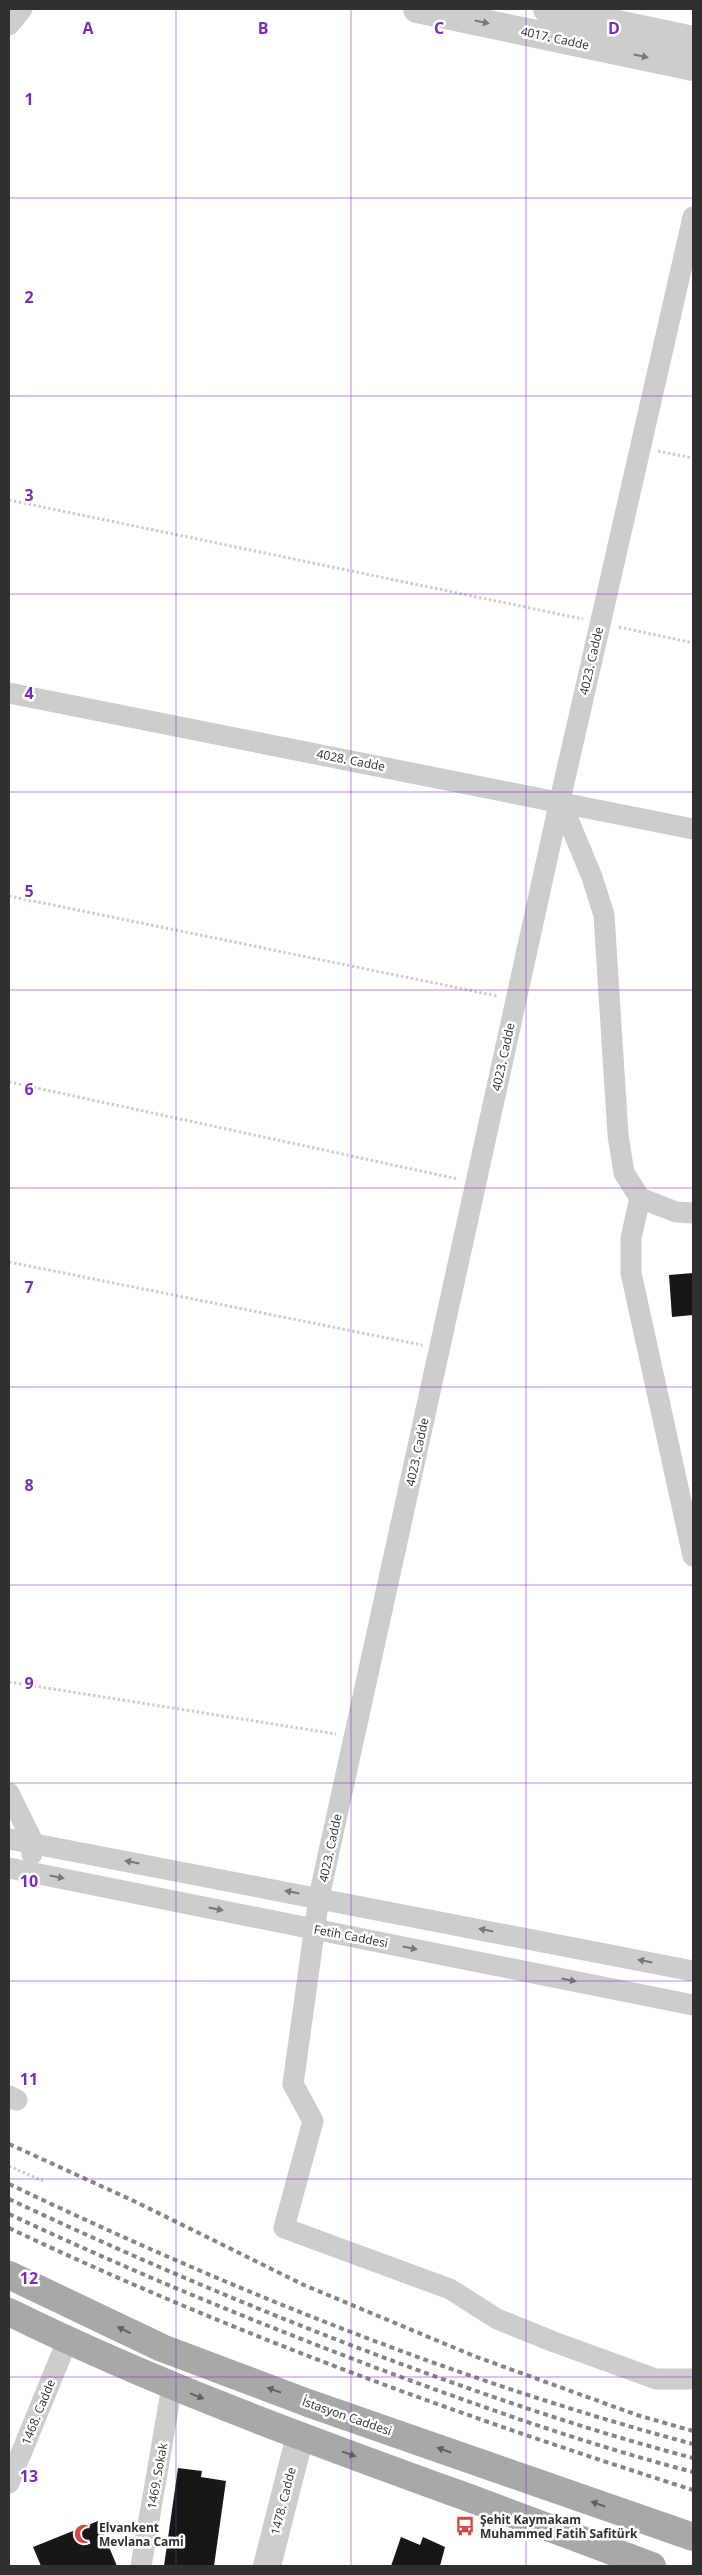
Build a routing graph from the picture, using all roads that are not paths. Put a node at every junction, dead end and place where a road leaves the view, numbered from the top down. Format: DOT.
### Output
graph roads {
  1 [pos="22,9"];
  2 [pos="417,9"];
  3 [pos="547,9"];
  4 [pos="9,25"];
  5 [pos="693,40"];
  6 [pos="693,67"];
  7 [pos="693,217"];
  8 [pos="9,693"];
  9 [pos="560,800"];
  10 [pos="693,828"];
  11 [pos="640,1198"];
  12 [pos="693,1213"];
  13 [pos="693,1556"];
  14 [pos="9,1793"];
  15 [pos="9,1839"];
  16 [pos="34,1844"];
  17 [pos="19,1870"];
  18 [pos="319,1897"];
  19 [pos="314,1929"];
  20 [pos="693,1971"];
  21 [pos="693,2005"];
  22 [pos="9,2275"];
  23 [pos="9,2312"];
  24 [pos="67,2341"];
  25 [pos="693,2379"];
  26 [pos="172,2386"];
  27 [pos="300,2436"];
  28 [pos="9,2483"];
  29 [pos="693,2536"];
  30 [pos="643,2563"];
  31 [pos="141,2566"];
  32 [pos="267,2566"];
  1 -- 4 [label="street"];
  2 -- 6 [label="street, 4017. Cadde, one-way"];
  3 -- 5 [label="street"];
  7 -- 9 [label="street, 4023. Cadde"];
  8 -- 9 [label="street, 4028. Cadde"];
  9 -- 10 [label="street, 4028. Cadde"];
  9 -- 11 [label="street"];
  9 -- 18 [label="street, 4023. Cadde"];
  11 -- 12 [label="street"];
  11 -- 13 [label="street"];
  14 -- 16 [label="street"];
  15 -- 16 [label="street"];
  16 -- 17 [label="street"];
  18 -- 16 [label="street, one-way"];
  17 -- 19 [label="street, Fetih Caddesi, one-way"];
  18 -- 19 [label="street, 4023. Cadde"];
  20 -- 18 [label="street, one-way"];
  19 -- 21 [label="street, Fetih Caddesi, one-way"];
  19 -- 25 [label="street, 4023. Cadde"];
  29 -- 22 [label="main road, İstasyon Caddesi, one-way"];
  23 -- 24 [label="main road"];
  24 -- 26 [label="main road"];
  24 -- 28 [label="street, 1468. Cadde"];
  26 -- 27 [label="main road, one-way"];
  26 -- 31 [label="street, 1469. Sokak"];
  27 -- 30 [label="main road, one-way"];
  27 -- 32 [label="street, 1478. Cadde"];
}
